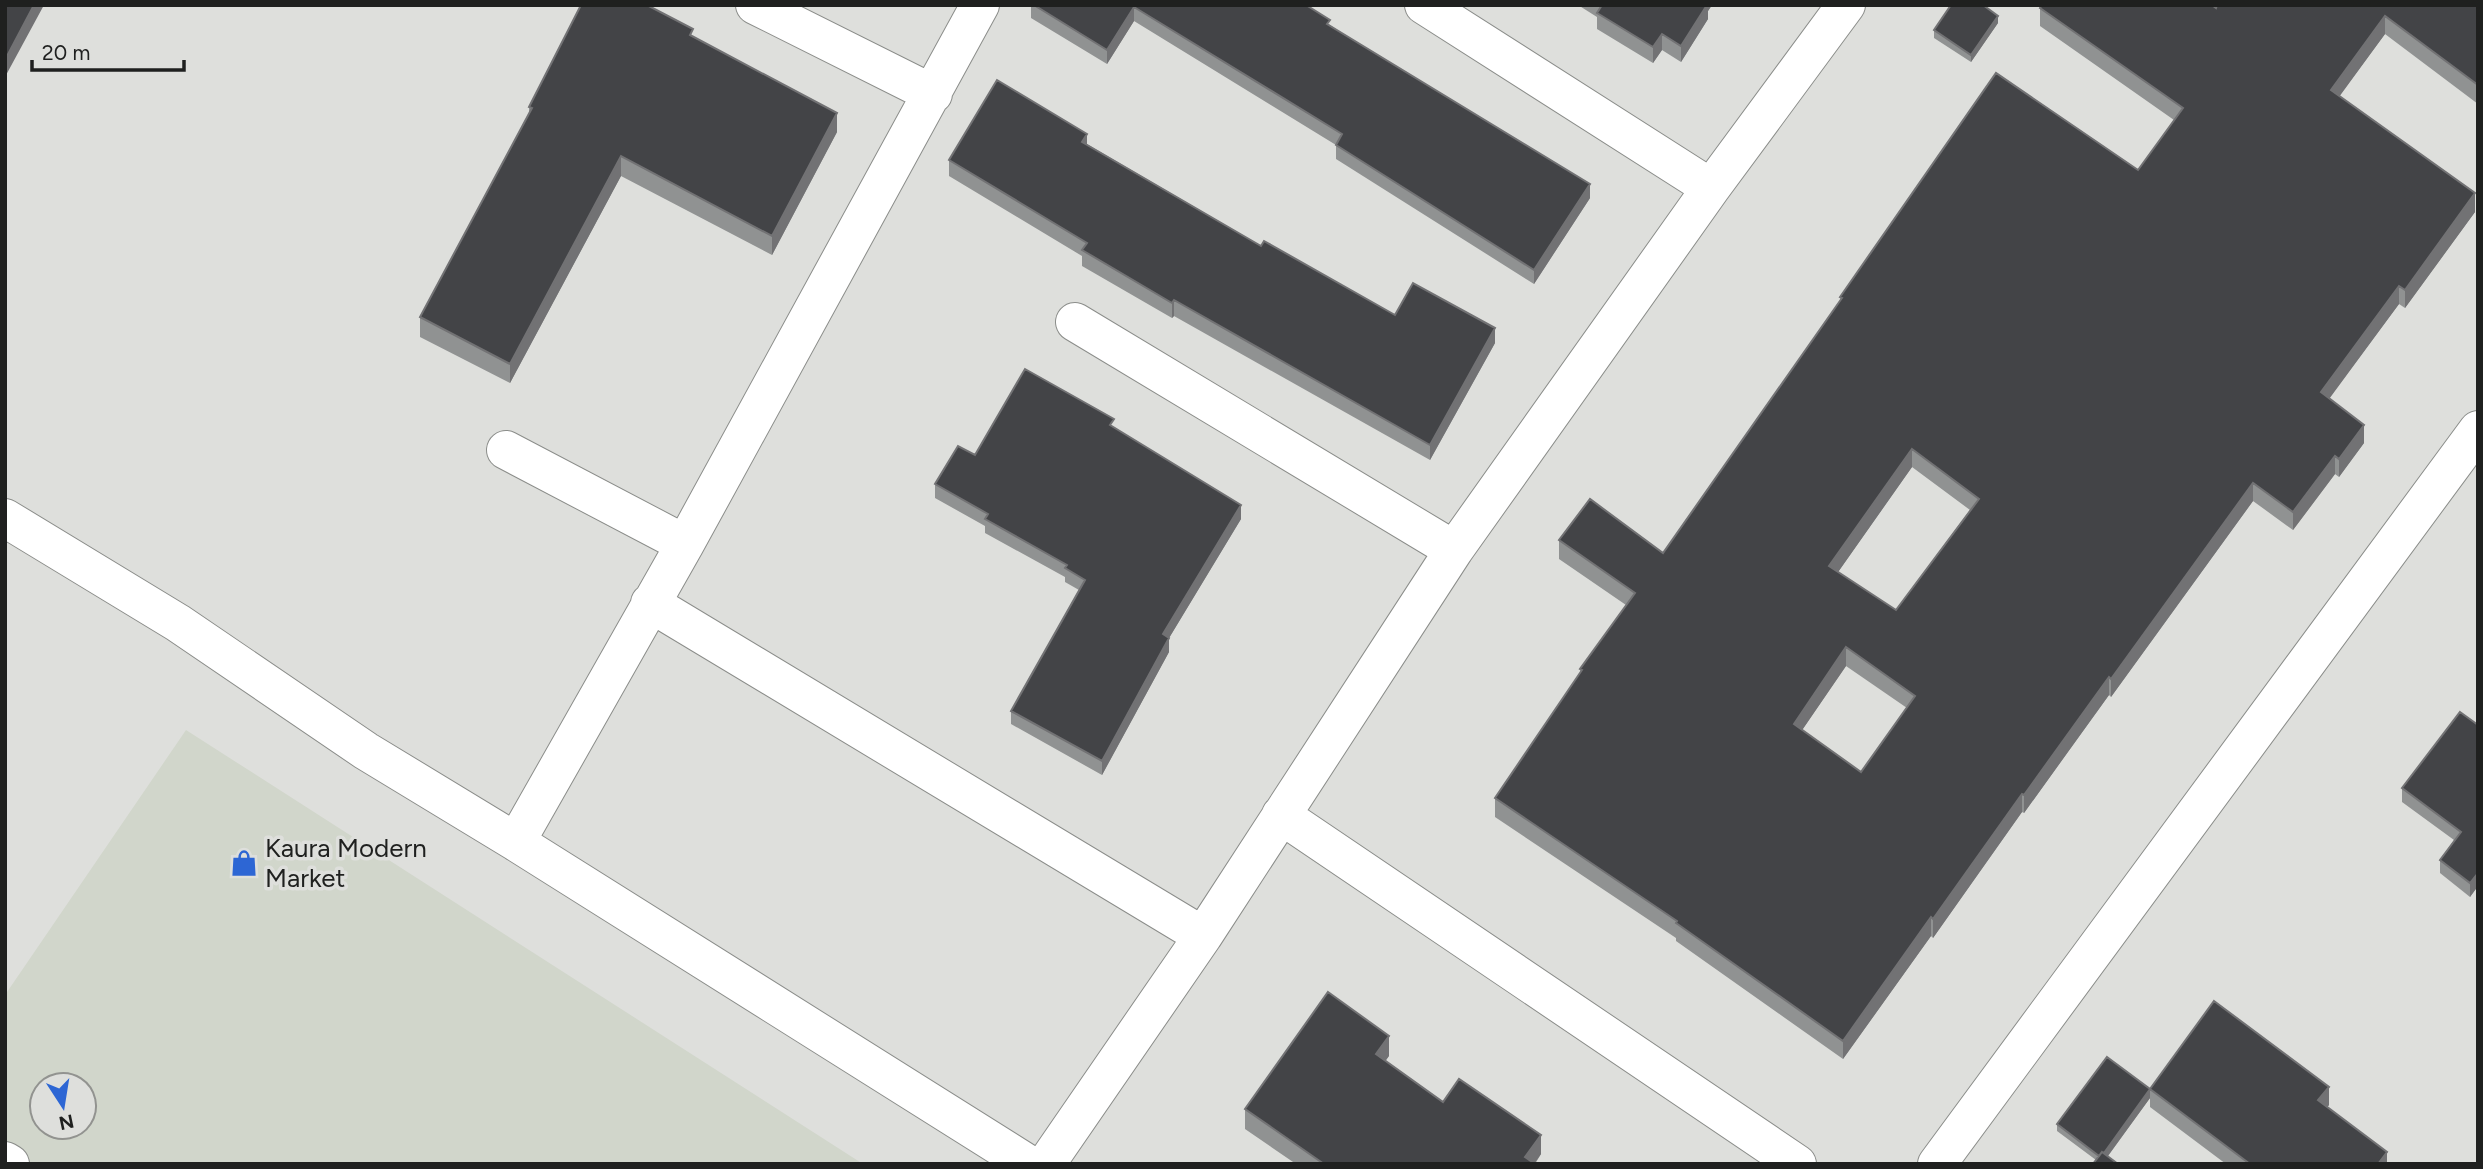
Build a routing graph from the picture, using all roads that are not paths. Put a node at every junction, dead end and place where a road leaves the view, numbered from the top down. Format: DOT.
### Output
graph roads {
  1 [pos="755,5"];
  2 [pos="980,5"];
  3 [pos="1424,5"];
  4 [pos="1846,5"];
  5 [pos="933,94"];
  6 [pos="1711,187"];
  7 [pos="1075,322"];
  8 [pos="2478,430"];
  9 [pos="506,450"];
  10 [pos="5,518"];
  11 [pos="685,544"];
  12 [pos="1454,550"];
  13 [pos="650,603"];
  14 [pos="1281,815"];
  15 [pos="516,842"];
  16 [pos="1203,936"];
  17 [pos="5,1161"];
  18 [pos="10,1164"];
  19 [pos="1028,1164"];
  20 [pos="1046,1164"];
  21 [pos="1797,1164"];
  22 [pos="1937,1164"];
  1 -- 5 [label="street"];
  2 -- 5 [label="street"];
  3 -- 6 [label="street"];
  4 -- 6 [label="street"];
  5 -- 11 [label="street"];
  6 -- 12 [label="street"];
  7 -- 12 [label="street"];
  8 -- 22 [label="street"];
  9 -- 11 [label="street"];
  10 -- 15 [label="street"];
  11 -- 13 [label="street"];
  12 -- 14 [label="street"];
  13 -- 15 [label="street"];
  13 -- 16 [label="street"];
  14 -- 16 [label="street"];
  14 -- 21 [label="street"];
  15 -- 19 [label="street"];
  16 -- 20 [label="street"];
  17 -- 18 [label="street"];
}
